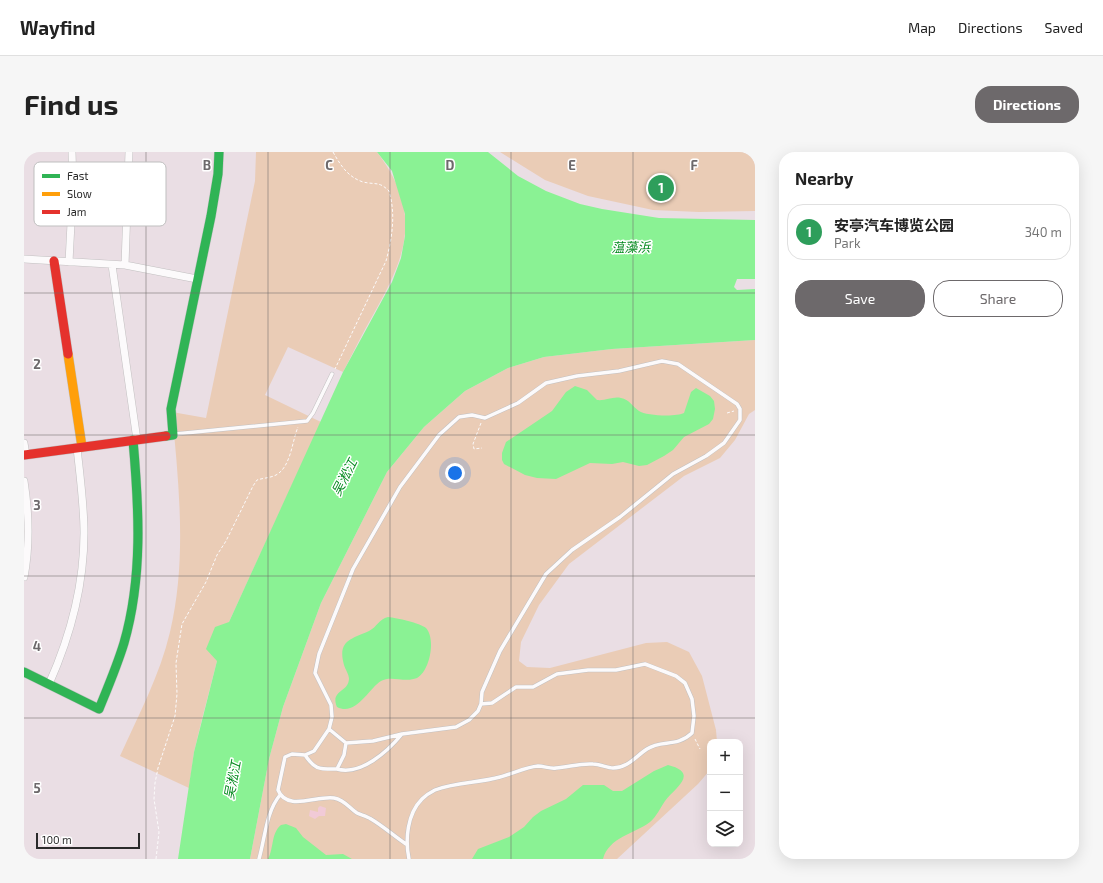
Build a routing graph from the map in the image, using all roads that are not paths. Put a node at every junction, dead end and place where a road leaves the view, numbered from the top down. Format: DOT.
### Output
graph roads {
  1 [pos="72,152"];
  2 [pos="129,152"];
  3 [pos="219,152"];
  4 [pos="72,162"];
  5 [pos="129,162"];
  6 [pos="71,226"];
  7 [pos="126,226"];
  8 [pos="24,259"];
  9 [pos="54,261"];
  10 [pos="69,262"];
  11 [pos="112,265"];
  12 [pos="125,265"];
  13 [pos="197,280"];
  14 [pos="332,374"];
  15 [pos="173,435"];
  16 [pos="135,440"];
  17 [pos="24,443"];
  18 [pos="79,448"];
  19 [pos="25,455"];
  20 [pos="24,481"];
  21 [pos="24,577"];
  22 [pos="24,672"];
  23 [pos="49,684"];
  24 [pos="481,704"];
  25 [pos="329,729"];
  26 [pos="402,734"];
  27 [pos="346,742"];
  28 [pos="305,755"];
  29 [pos="337,769"];
  30 [pos="280,795"];
  31 [pos="406,844"];
  32 [pos="259,859"];
  33 [pos="409,859"];
  1 -- 4 [label="street"];
  2 -- 5 [label="street"];
  3 -- 13 [label="street"];
  6 -- 10 [label="street"];
  7 -- 12 [label="street"];
  8 -- 9 [label="street"];
  9 -- 10 [label="street"];
  9 -- 18 [label="street"];
  10 -- 11 [label="street"];
  11 -- 12 [label="street"];
  11 -- 16 [label="street"];
  12 -- 13 [label="street"];
  13 -- 15 [label="street"];
  14 -- 15 [label="lane"];
  15 -- 16 [label="street"];
  16 -- 18 [label="street"];
  16 -- 23 [label="street"];
  17 -- 19 [label="street"];
  18 -- 19 [label="street"];
  18 -- 23 [label="street"];
  20 -- 21 [label="street"];
  22 -- 23 [label="street"];
  24 -- 25 [label="lane"];
  24 -- 26 [label="lane"];
  24 -- 31 [label="lane"];
  25 -- 27 [label="lane"];
  25 -- 28 [label="lane"];
  26 -- 27 [label="lane"];
  26 -- 29 [label="lane"];
  27 -- 29 [label="lane"];
  28 -- 29 [label="lane"];
  28 -- 30 [label="lane"];
  30 -- 31 [label="lane"];
  30 -- 32 [label="lane"];
  31 -- 33 [label="lane"];
}
